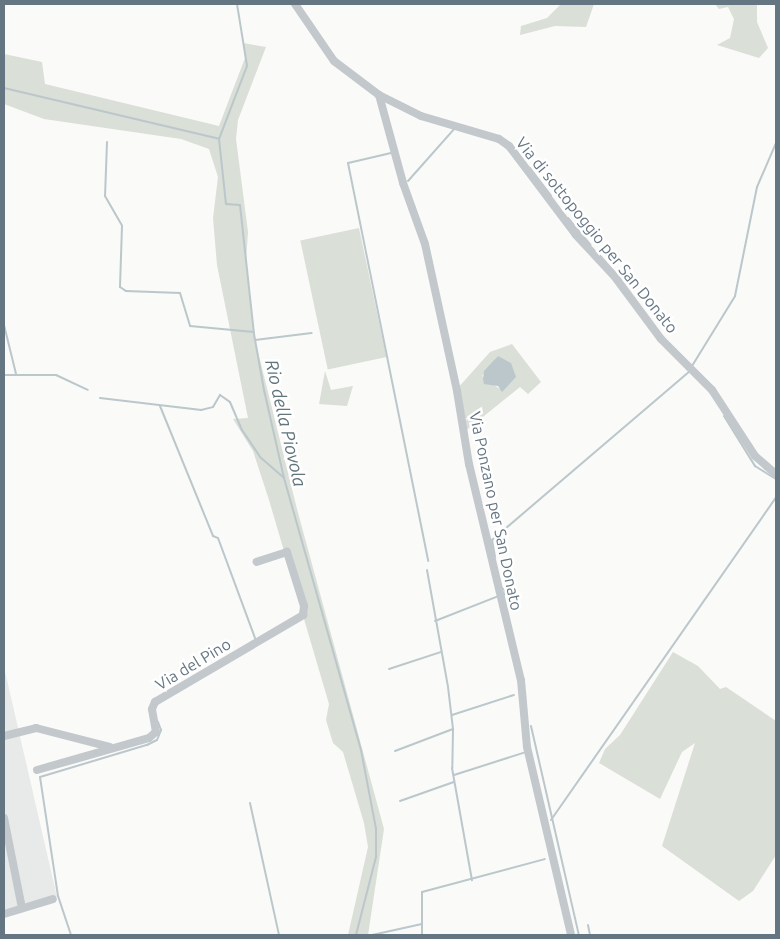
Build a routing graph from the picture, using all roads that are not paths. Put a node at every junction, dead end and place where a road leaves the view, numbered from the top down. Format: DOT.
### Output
graph roads {
  1 [pos="295,4"];
  2 [pos="379,95"];
  3 [pos="776,474"];
  4 [pos="257,562"];
  5 [pos="4,736"];
  6 [pos="114,748"];
  7 [pos="37,770"];
  8 [pos="4,818"];
  9 [pos="53,899"];
  10 [pos="22,908"];
  11 [pos="4,914"];
  12 [pos="571,935"];
  1 -- 2 [label="street, Via di sottopoggio per San Donato"];
  2 -- 3 [label="street, Via di sottopoggio per San Donato"];
  2 -- 12 [label="street, Via Ponzano per San Donato"];
  4 -- 6 [label="street, Via del Pino"];
  5 -- 6 [label="street"];
  6 -- 7 [label="street, Via del Pino"];
  8 -- 10 [label="street"];
  9 -- 10 [label="street"];
  10 -- 11 [label="street"];
}
